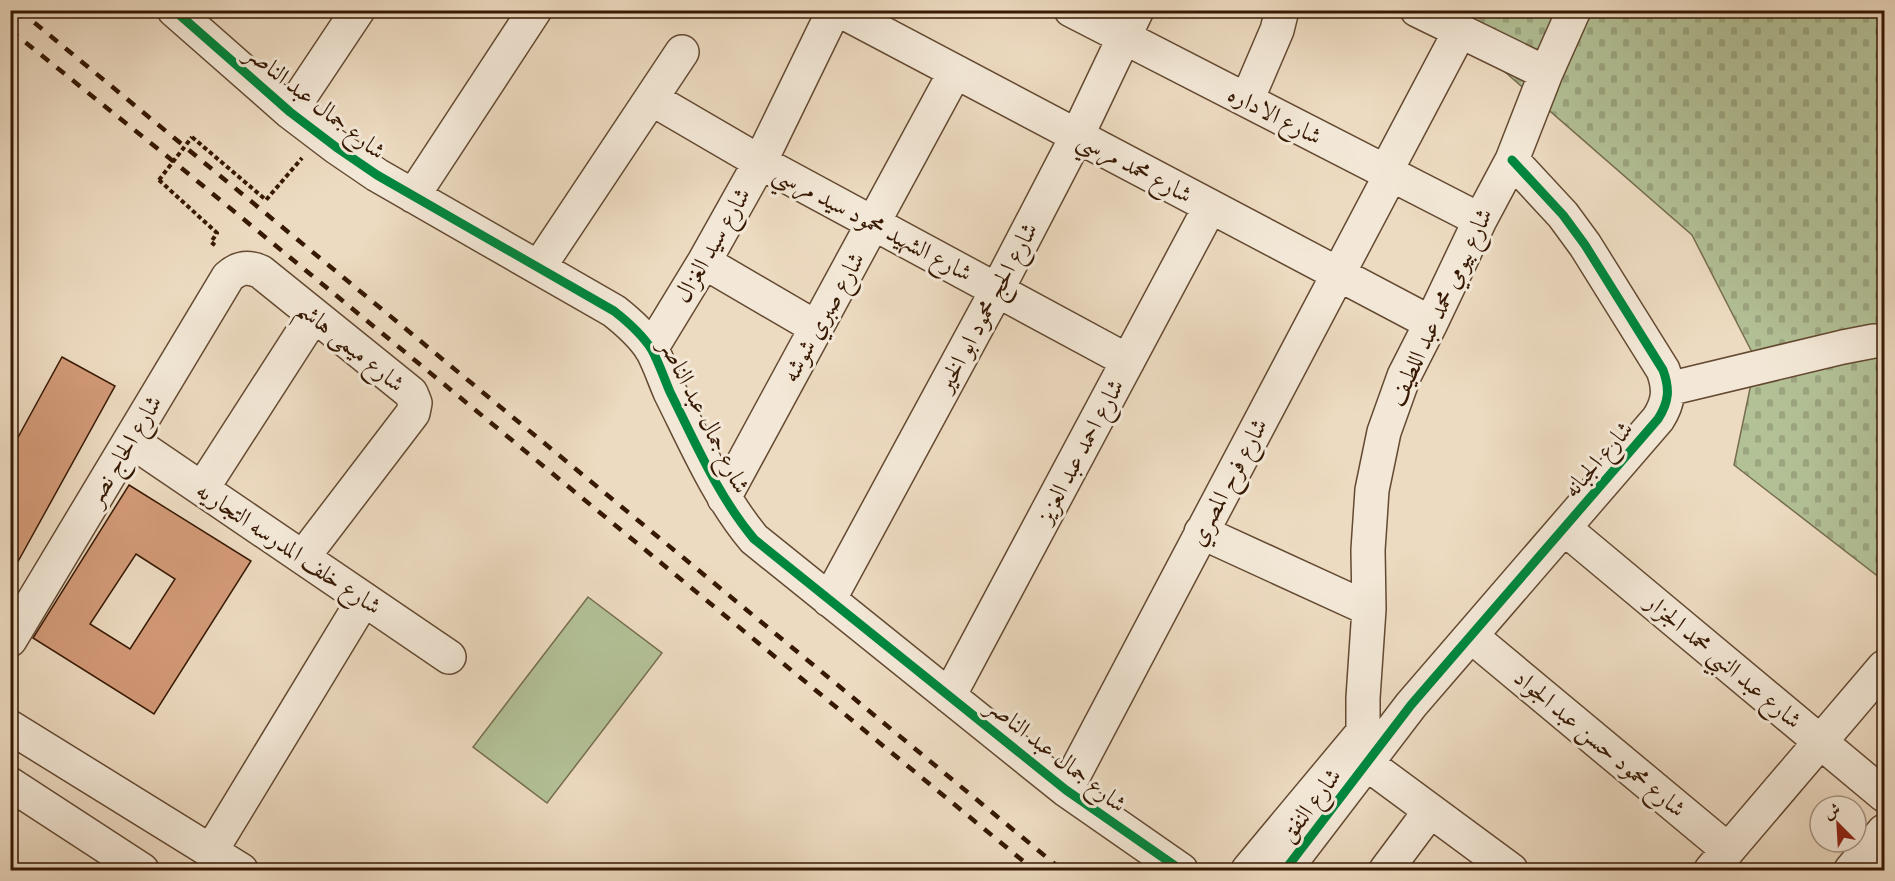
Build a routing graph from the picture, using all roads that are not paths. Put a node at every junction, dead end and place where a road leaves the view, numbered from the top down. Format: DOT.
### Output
graph roads {
  1 [pos="358,10"];
  2 [pos="535,10"];
  3 [pos="834,10"];
  4 [pos="839,10"];
  5 [pos="1071,10"];
  6 [pos="1282,10"];
  7 [pos="1417,10"];
  8 [pos="1574,10"];
  9 [pos="180,12"];
  10 [pos="1130,24"];
  11 [pos="1460,31"];
  12 [pos="682,52"];
  13 [pos="955,72"];
  14 [pos="1546,73"];
  15 [pos="652,99"];
  16 [pos="1247,100"];
  17 [pos="290,112"];
  18 [pos="1077,136"];
  19 [pos="1512,160"];
  20 [pos="760,162"];
  21 [pos="1388,172"];
  22 [pos="413,196"];
  23 [pos="1210,207"];
  24 [pos="1480,220"];
  25 [pos="873,223"];
  26 [pos="234,260"];
  27 [pos="704,262"];
  28 [pos="539,267"];
  29 [pos="1338,274"];
  30 [pos="997,290"];
  31 [pos="314,315"];
  32 [pos="1431,323"];
  33 [pos="817,328"];
  34 [pos="1884,341"];
  35 [pos="651,349"];
  36 [pos="1128,361"];
  37 [pos="1668,389"];
  38 [pos="130,440"];
  39 [pos="202,489"];
  40 [pos="724,498"];
  41 [pos="1564,528"];
  42 [pos="1201,532"];
  43 [pos="303,557"];
  44 [pos="364,599"];
  45 [pos="829,600"];
  46 [pos="1369,609"];
  47 [pos="1471,636"];
  48 [pos="10,640"];
  49 [pos="449,657"];
  50 [pos="1884,667"];
  51 [pos="950,696"];
  52 [pos="10,727"];
  53 [pos="1821,742"];
  54 [pos="1364,748"];
  55 [pos="10,784"];
  56 [pos="1066,790"];
  57 [pos="1884,795"];
  58 [pos="1430,811"];
  59 [pos="172,827"];
  60 [pos="1884,831"];
  61 [pos="211,851"];
  62 [pos="1719,860"];
  63 [pos="137,869"];
  64 [pos="240,870"];
  65 [pos="1181,870"];
  66 [pos="1248,870"];
  67 [pos="1285,870"];
  68 [pos="1386,870"];
  69 [pos="1511,870"];
  70 [pos="1851,870"];
  1 -- 17 [label="street"];
  2 -- 22 [label="street"];
  3 -- 20 [label="street, شارع سيد الغزال"];
  4 -- 13 [label="street, شارع محمد مرسي"];
  5 -- 10 [label="street, شارع الاداره"];
  6 -- 16 [label="street"];
  7 -- 11 [label="street"];
  8 -- 14 [label="street, شارع بيومي محمد عبد اللطيف"];
  9 -- 17 [label="street, شارع جمال عبد الناصر"];
  10 -- 16 [label="street, شارع الاداره"];
  10 -- 18 [label="street, شارع الحج محمود ابو الخير"];
  11 -- 14 [label="street"];
  11 -- 21 [label="street, شارع فرح المصري"];
  12 -- 15 [label="street"];
  13 -- 18 [label="street, شارع محمد مرسي"];
  13 -- 25 [label="street, شارع صبري شوشه"];
  14 -- 19 [label="street, شارع بيومي محمد عبد اللطيف"];
  15 -- 20 [label="street, شارع الشهيد محمود سيد مرسي"];
  15 -- 28 [label="street"];
  16 -- 21 [label="street, شارع الاداره"];
  17 -- 22 [label="street, شارع جمال عبد الناصر"];
  18 -- 23 [label="street, شارع محمد مرسي"];
  18 -- 30 [label="street, شارع الحج محمود ابو الخير"];
  19 -- 24 [label="street, شارع بيومي محمد عبد اللطيف"];
  19 -- 37 [label="street"];
  20 -- 25 [label="street, شارع الشهيد محمود سيد مرسي"];
  20 -- 27 [label="street, شارع سيد الغزال"];
  21 -- 24 [label="street, شارع الاداره"];
  21 -- 29 [label="street, شارع فرح المصري"];
  22 -- 28 [label="street, شارع جمال عبد الناصر"];
  23 -- 29 [label="street, شارع محمد مرسي"];
  23 -- 36 [label="street, شارع احمد عبد العزيز"];
  24 -- 32 [label="street, شارع بيومي محمد عبد اللطيف"];
  25 -- 30 [label="street, شارع الشهيد محمود سيد مرسي"];
  25 -- 33 [label="street, شارع صبري شوشه"];
  26 -- 31 [label="street, شارع ميمى هاشم"];
  26 -- 38 [label="street, شارع الحاج نصر"];
  27 -- 33 [label="street"];
  27 -- 35 [label="street, شارع سيد الغزال"];
  28 -- 35 [label="street, شارع جمال عبد الناصر"];
  29 -- 32 [label="street, شارع محمد مرسي"];
  29 -- 42 [label="street, شارع فرح المصري"];
  30 -- 36 [label="street, شارع الشهيد محمود سيد مرسي"];
  30 -- 45 [label="street, شارع الحج محمود ابو الخير"];
  31 -- 39 [label="street"];
  31 -- 43 [label="street, شارع ميمى هاشم"];
  32 -- 46 [label="street, شارع بيومي محمد عبد اللطيف"];
  33 -- 40 [label="street, شارع صبري شوشه"];
  34 -- 37 [label="street"];
  35 -- 40 [label="street, شارع جمال عبد الناصر"];
  36 -- 51 [label="street, شارع احمد عبد العزيز"];
  37 -- 41 [label="street, شارع الجبانه"];
  38 -- 39 [label="street, شارع خلف المدرسه التجاريه"];
  38 -- 48 [label="street, شارع الحاج نصر"];
  39 -- 43 [label="street, شارع خلف المدرسه التجاريه"];
  40 -- 45 [label="street, شارع جمال عبد الناصر"];
  41 -- 47 [label="street, شارع الجبانه"];
  41 -- 53 [label="street, شارع عبد النبي محمد الجزار"];
  42 -- 46 [label="street"];
  42 -- 56 [label="street, شارع فرح المصري"];
  43 -- 44 [label="street, شارع خلف المدرسه التجاريه"];
  44 -- 49 [label="street, شارع خلف المدرسه التجاريه"];
  44 -- 61 [label="street"];
  45 -- 51 [label="street, شارع جمال عبد الناصر"];
  46 -- 54 [label="street, شارع بيومي محمد عبد اللطيف"];
  47 -- 54 [label="street, شارع الجبانه"];
  47 -- 62 [label="street, شارع محمود حسن عبد الجواد"];
  50 -- 53 [label="street"];
  51 -- 56 [label="street, شارع جمال عبد الناصر"];
  52 -- 59 [label="street"];
  53 -- 57 [label="street, شارع عبد النبي محمد الجزار"];
  53 -- 62 [label="street"];
  54 -- 58 [label="street"];
  54 -- 66 [label="street"];
  54 -- 67 [label="street, شارع النفق"];
  55 -- 63 [label="street"];
  56 -- 65 [label="street, شارع جمال عبد الناصر"];
  58 -- 68 [label="street"];
  58 -- 69 [label="street"];
  59 -- 61 [label="street"];
  59 -- 63 [label="street"];
  60 -- 70 [label="street"];
  61 -- 64 [label="street"];
}
